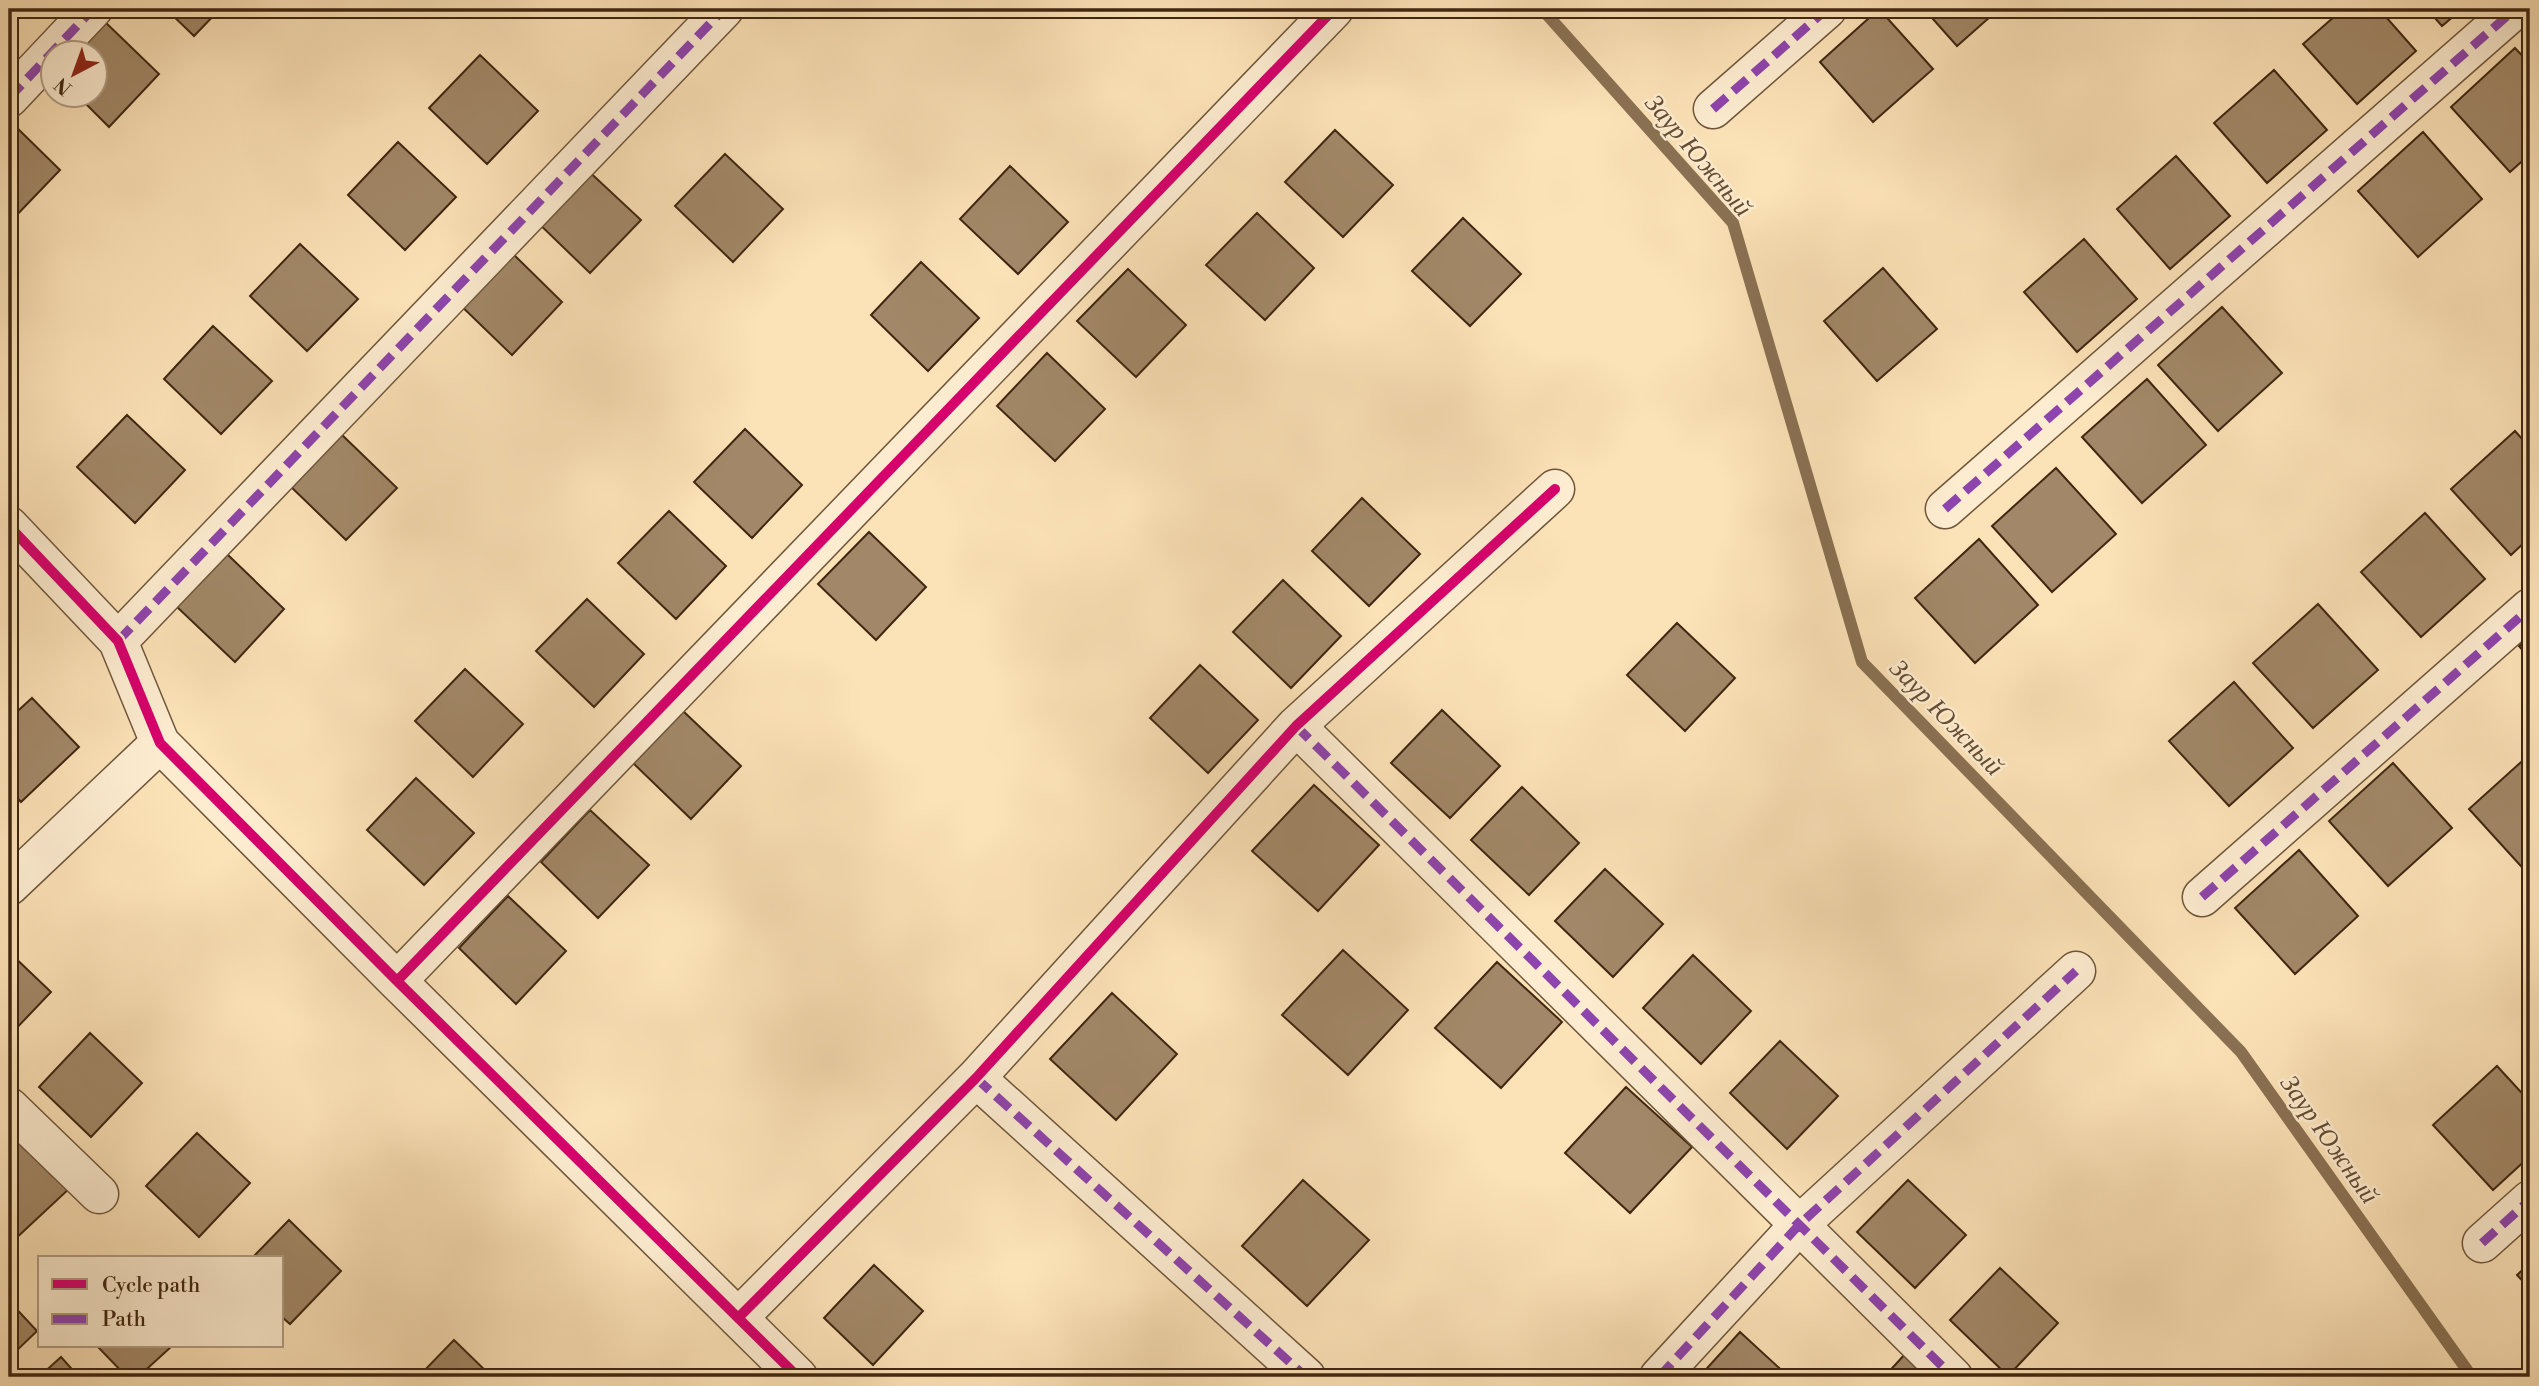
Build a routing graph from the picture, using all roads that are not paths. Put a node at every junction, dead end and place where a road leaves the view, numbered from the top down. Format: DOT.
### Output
graph roads {
  1 [pos="93,9"];
  2 [pos="724,9"];
  3 [pos="1334,9"];
  4 [pos="1827,9"];
  5 [pos="2515,9"];
  6 [pos="9,98"];
  7 [pos="1713,110"];
  8 [pos="1555,489"];
  9 [pos="1945,509"];
  10 [pos="9,526"];
  11 [pos="2530,608"];
  12 [pos="118,641"];
  13 [pos="1296,726"];
  14 [pos="160,743"];
  15 [pos="9,886"];
  16 [pos="2202,897"];
  17 [pos="2076,971"];
  18 [pos="397,981"];
  19 [pos="976,1078"];
  20 [pos="9,1107"];
  21 [pos="99,1194"];
  22 [pos="2530,1200"];
  23 [pos="1799,1225"];
  24 [pos="2482,1242"];
  25 [pos="738,1318"];
  26 [pos="798,1377"];
  27 [pos="1306,1377"];
  28 [pos="1659,1377"];
  29 [pos="1953,1377"];
  1 -- 6 [label="street"];
  2 -- 12 [label="street"];
  3 -- 18 [label="street"];
  4 -- 7 [label="street"];
  5 -- 9 [label="street"];
  8 -- 13 [label="street"];
  10 -- 12 [label="street"];
  11 -- 16 [label="street"];
  12 -- 14 [label="street"];
  13 -- 19 [label="street"];
  13 -- 23 [label="street"];
  14 -- 15 [label="street"];
  14 -- 18 [label="street"];
  17 -- 23 [label="street"];
  18 -- 25 [label="street"];
  19 -- 25 [label="street"];
  19 -- 27 [label="street"];
  20 -- 21 [label="street"];
  22 -- 24 [label="street"];
  23 -- 28 [label="street"];
  23 -- 29 [label="street"];
  25 -- 26 [label="street"];
}
